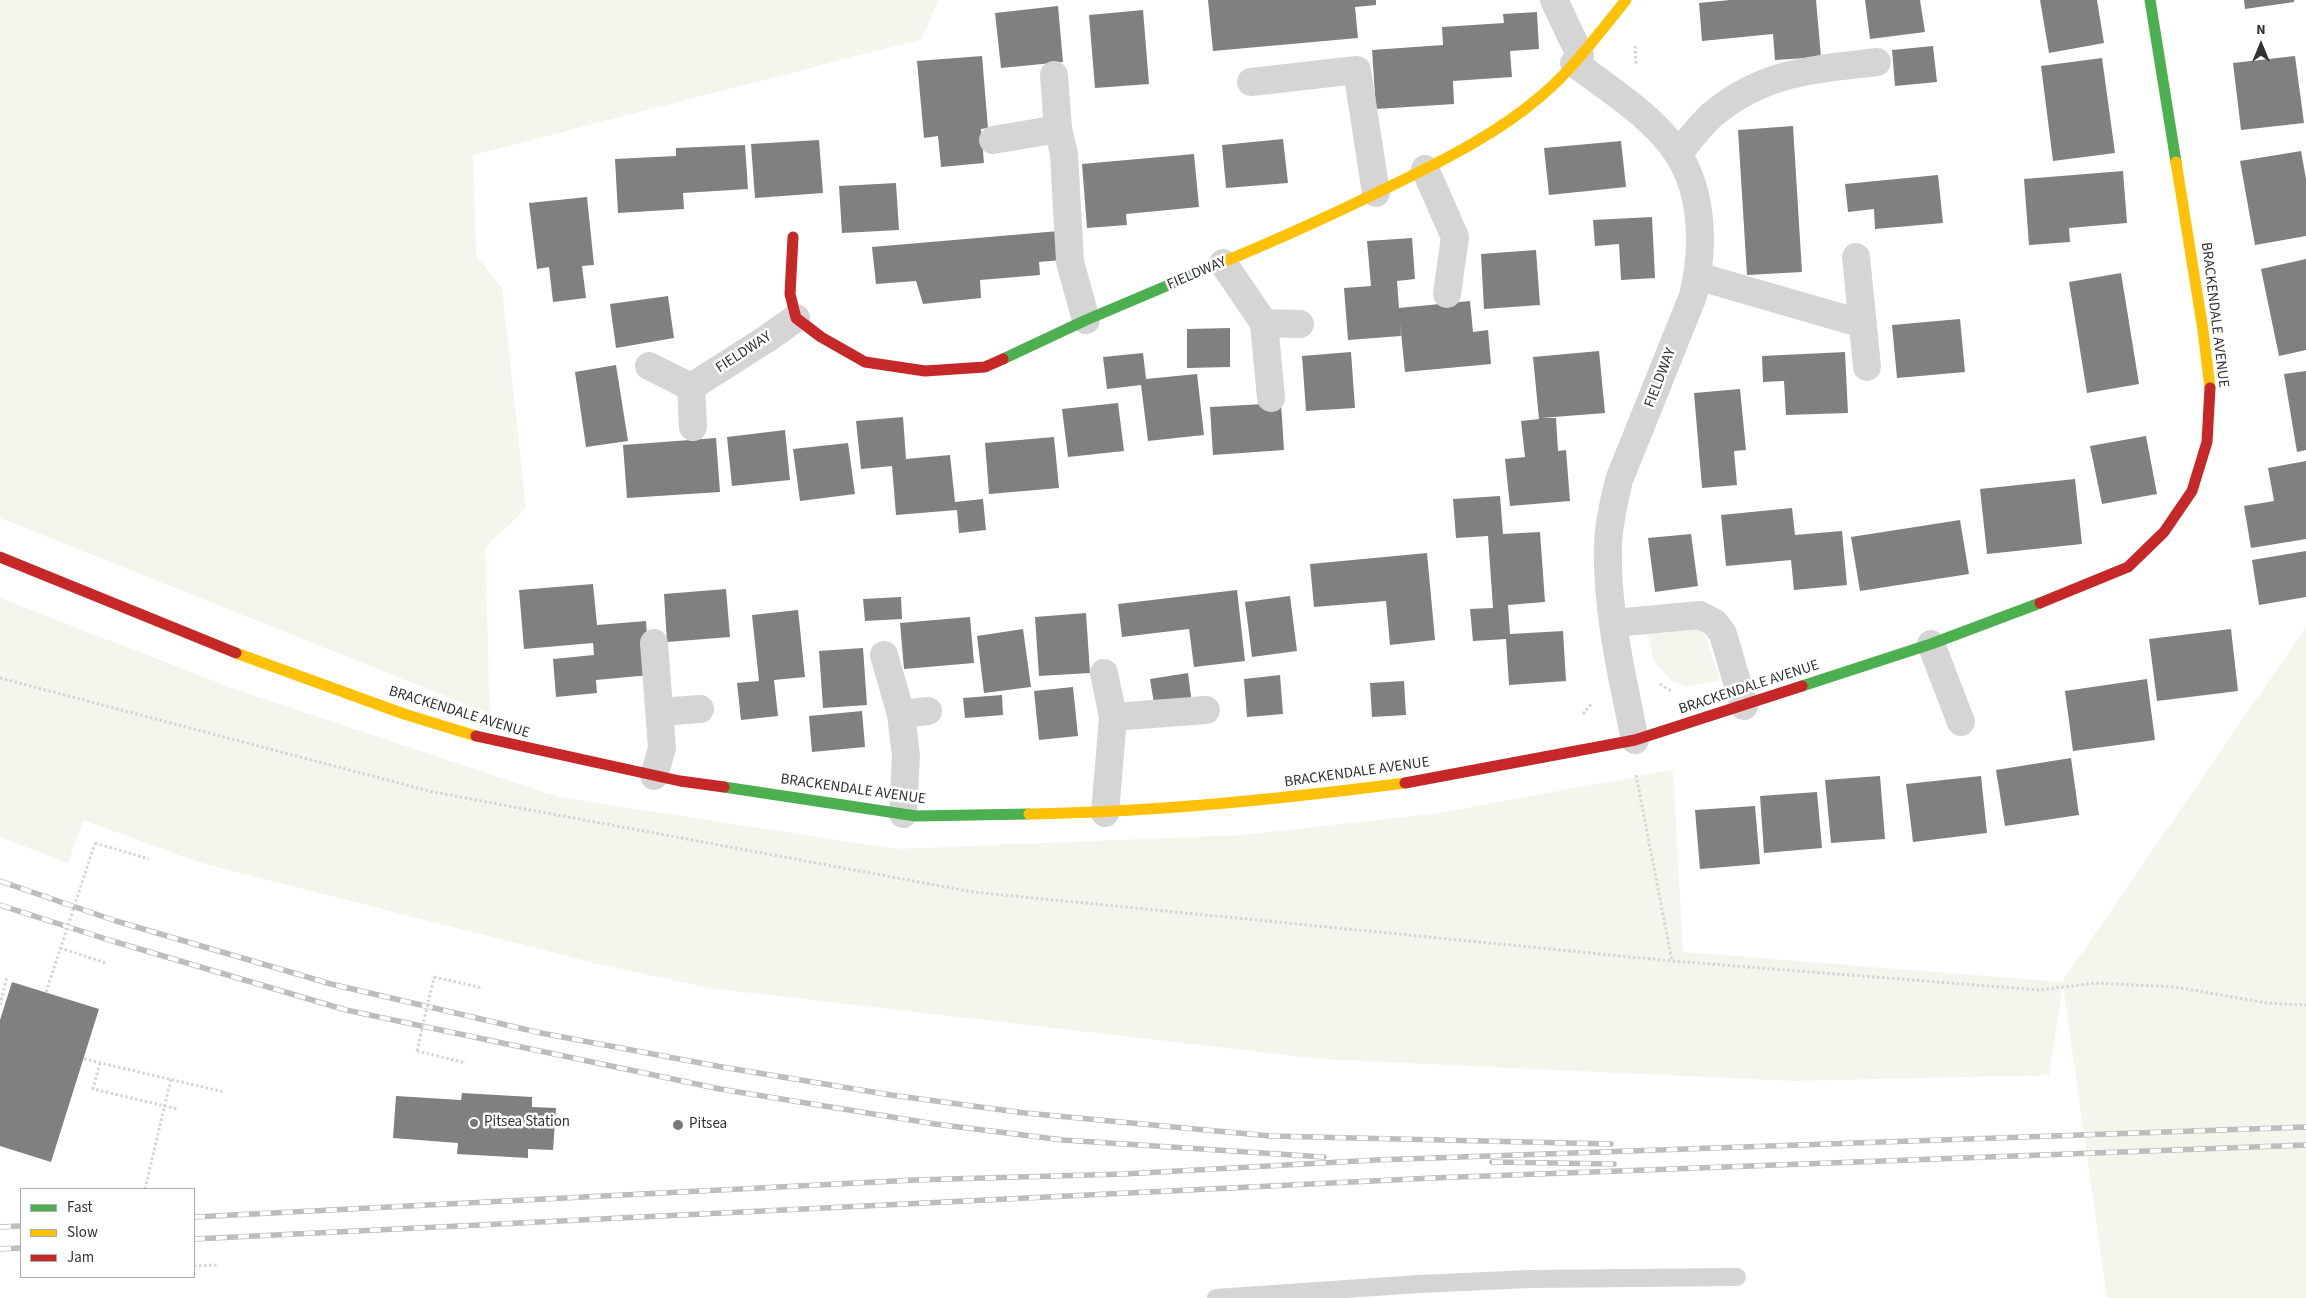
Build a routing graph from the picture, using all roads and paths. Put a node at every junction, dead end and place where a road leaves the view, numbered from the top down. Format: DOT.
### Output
graph roads {
  1 [pos="1554,0"];
  2 [pos="1626,0"];
  3 [pos="2150,0"];
  4 [pos="1577,59"];
  5 [pos="1877,62"];
  6 [pos="1054,75"];
  7 [pos="1251,82"];
  8 [pos="1058,129"];
  9 [pos="993,140"];
  10 [pos="1678,154"];
  11 [pos="1425,170"];
  12 [pos="1376,193"];
  13 [pos="792,237"];
  14 [pos="1856,256"];
  15 [pos="1223,262"];
  16 [pos="1697,276"];
  17 [pos="1447,294"];
  18 [pos="796,318"];
  19 [pos="1086,320"];
  20 [pos="1264,323"];
  21 [pos="1300,324"];
  22 [pos="1863,324"];
  23 [pos="649,366"];
  24 [pos="1867,367"];
  25 [pos="691,387"];
  26 [pos="1271,398"];
  27 [pos="693,427"];
  28 [pos="0,557"];
  29 [pos="1614,623"];
  30 [pos="654,643"];
  31 [pos="1931,644"];
  32 [pos="884,655"];
  33 [pos="1104,673"];
  34 [pos="0,678"];
  35 [pos="1595,698"];
  36 [pos="1744,706"];
  37 [pos="700,709"];
  38 [pos="928,710"];
  39 [pos="1206,710"];
  40 [pos="660,712"];
  41 [pos="901,714"];
  42 [pos="1582,716"];
  43 [pos="1113,717"];
  44 [pos="1961,722"];
  45 [pos="1635,740"];
  46 [pos="654,776"];
  47 [pos="1105,813"];
  48 [pos="903,814"];
  49 [pos="149,859"];
  50 [pos="60,948"];
  51 [pos="1672,961"];
  52 [pos="106,963"];
  53 [pos="8,977"];
  54 [pos="483,988"];
  55 [pos="46,992"];
  56 [pos="0,1005"];
  57 [pos="2306,1005"];
  58 [pos="84,1059"];
  59 [pos="100,1063"];
  60 [pos="466,1063"];
  61 [pos="171,1079"];
  62 [pos="224,1092"];
  63 [pos="178,1109"];
  64 [pos="145,1188"];
  65 [pos="218,1265"];
  66 [pos="195,1266"];
  67 [pos="1737,1278"];
  68 [pos="1216,1298"];
  1 -- 4 [label="street"];
  2 -- 4 [label="street, FIELDWAY"];
  3 -- 31 [label="street, BRACKENDALE AVENUE"];
  4 -- 10 [label="street, FIELDWAY"];
  4 -- 11 [label="street, FIELDWAY"];
  5 -- 10 [label="street"];
  6 -- 8 [label="street"];
  7 -- 12 [label="street"];
  8 -- 9 [label="street"];
  8 -- 19 [label="street"];
  10 -- 16 [label="street, FIELDWAY"];
  11 -- 12 [label="street, FIELDWAY"];
  11 -- 17 [label="street"];
  12 -- 15 [label="street, FIELDWAY"];
  13 -- 18 [label="street"];
  14 -- 22 [label="street"];
  15 -- 19 [label="street, FIELDWAY"];
  15 -- 20 [label="street"];
  16 -- 22 [label="street"];
  16 -- 29 [label="street, FIELDWAY"];
  18 -- 19 [label="street, FIELDWAY"];
  18 -- 25 [label="street, FIELDWAY"];
  20 -- 21 [label="street"];
  20 -- 26 [label="street"];
  22 -- 24 [label="street"];
  23 -- 25 [label="street"];
  25 -- 27 [label="street"];
  28 -- 46 [label="street, BRACKENDALE AVENUE"];
  29 -- 36 [label="street"];
  29 -- 45 [label="street, FIELDWAY"];
  30 -- 40 [label="street"];
  31 -- 36 [label="street, BRACKENDALE AVENUE"];
  31 -- 44 [label="street"];
  32 -- 41 [label="street"];
  33 -- 43 [label="street"];
  34 -- 51 [label="path"];
  35 -- 42 [label="path"];
  36 -- 45 [label="street, BRACKENDALE AVENUE"];
  37 -- 40 [label="street"];
  38 -- 41 [label="street"];
  39 -- 43 [label="street"];
  40 -- 46 [label="street"];
  41 -- 48 [label="street"];
  43 -- 47 [label="street"];
  45 -- 47 [label="street, BRACKENDALE AVENUE"];
  45 -- 51 [label="path"];
  46 -- 48 [label="street, BRACKENDALE AVENUE"];
  47 -- 48 [label="street, BRACKENDALE AVENUE"];
  49 -- 50 [label="path, bridge"];
  50 -- 52 [label="path"];
  50 -- 55 [label="path, bridge"];
  51 -- 57 [label="path"];
  53 -- 56 [label="path"];
  54 -- 60 [label="path, bridge"];
  58 -- 59 [label="path"];
  59 -- 61 [label="path"];
  59 -- 63 [label="path"];
  61 -- 62 [label="path"];
  61 -- 64 [label="path"];
  65 -- 66 [label="path"];
  67 -- 68 [label="lane"];
}
